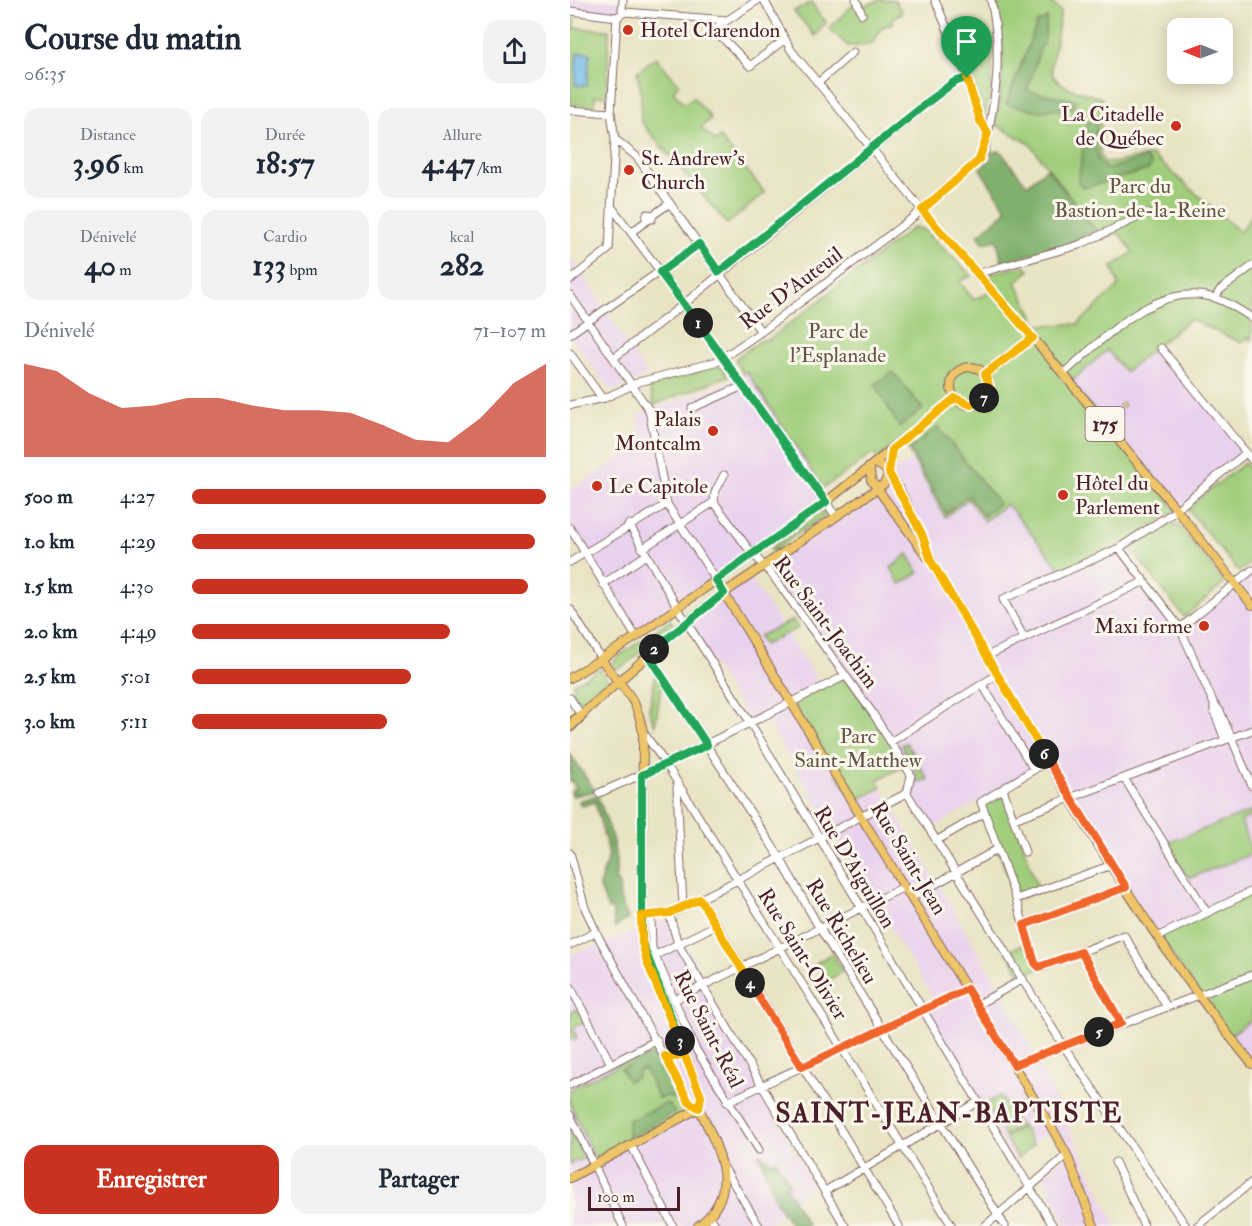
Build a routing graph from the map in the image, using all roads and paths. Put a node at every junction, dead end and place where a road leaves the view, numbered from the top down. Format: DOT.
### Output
graph roads {
  1 [pos="623,0"];
  2 [pos="758,0"];
  3 [pos="764,0"];
  4 [pos="856,0"];
  5 [pos="935,0"];
  6 [pos="991,0"];
  7 [pos="622,9"];
  8 [pos="570,11"];
  9 [pos="862,14"];
  10 [pos="617,17"];
  11 [pos="696,17"];
  12 [pos="727,20"];
  13 [pos="714,29"];
  14 [pos="784,40"];
  15 [pos="853,52"];
  16 [pos="967,78"];
  17 [pos="819,82"];
  18 [pos="570,110"];
  19 [pos="611,113"];
  20 [pos="988,133"];
  21 [pos="615,139"];
  22 [pos="873,149"];
  23 [pos="670,204"];
  24 [pos="610,206"];
  25 [pos="922,210"];
  26 [pos="1147,213"];
  27 [pos="634,230"];
  28 [pos="699,244"];
  29 [pos="1252,266"];
  30 [pos="660,272"];
  31 [pos="719,272"];
  32 [pos="976,274"];
  33 [pos="570,280"];
  34 [pos="570,295"];
  35 [pos="1215,298"];
  36 [pos="684,304"];
  37 [pos="1252,318"];
  38 [pos="589,321"];
  39 [pos="761,332"];
  40 [pos="570,334"];
  41 [pos="1033,338"];
  42 [pos="1161,348"];
  43 [pos="570,353"];
  44 [pos="615,357"];
  45 [pos="723,358"];
  46 [pos="1064,373"];
  47 [pos="985,374"];
  48 [pos="634,384"];
  49 [pos="742,386"];
  50 [pos="602,398"];
  51 [pos="955,398"];
  52 [pos="570,405"];
  53 [pos="692,408"];
  54 [pos="892,449"];
  55 [pos="1246,453"];
  56 [pos="1252,460"];
  57 [pos="873,466"];
  58 [pos="889,473"];
  59 [pos="724,475"];
  60 [pos="878,488"];
  61 [pos="714,502"];
  62 [pos="826,502"];
  63 [pos="667,504"];
  64 [pos="1177,510"];
  65 [pos="835,515"];
  66 [pos="629,524"];
  67 [pos="680,524"];
  68 [pos="570,528"];
  69 [pos="1119,548"];
  70 [pos="644,552"];
  71 [pos="584,554"];
  72 [pos="753,554"];
  73 [pos="931,561"];
  74 [pos="570,562"];
  75 [pos="763,565"];
  76 [pos="1252,570"];
  77 [pos="716,580"];
  78 [pos="1143,582"];
  79 [pos="603,584"];
  80 [pos="1234,584"];
  81 [pos="724,593"];
  82 [pos="1252,605"];
  83 [pos="677,608"];
  84 [pos="570,609"];
  85 [pos="686,622"];
  86 [pos="1180,628"];
  87 [pos="636,637"];
  88 [pos="1024,638"];
  89 [pos="648,655"];
  90 [pos="987,656"];
  91 [pos="602,660"];
  92 [pos="998,674"];
  93 [pos="846,676"];
  94 [pos="570,678"];
  95 [pos="620,681"];
  96 [pos="982,684"];
  97 [pos="570,698"];
  98 [pos="792,702"];
  99 [pos="581,715"];
  100 [pos="751,723"];
  101 [pos="571,725"];
  102 [pos="1252,730"];
  103 [pos="643,732"];
  104 [pos="1228,739"];
  105 [pos="892,741"];
  106 [pos="707,745"];
  107 [pos="1048,761"];
  108 [pos="666,764"];
  109 [pos="1034,770"];
  110 [pos="642,775"];
  111 [pos="1124,778"];
  112 [pos="677,784"];
  113 [pos="1252,786"];
  114 [pos="1003,789"];
  115 [pos="599,793"];
  116 [pos="907,793"];
  117 [pos="1070,798"];
  118 [pos="984,813"];
  119 [pos="861,815"];
  120 [pos="1014,819"];
  121 [pos="818,838"];
  122 [pos="936,841"];
  123 [pos="996,850"];
  124 [pos="1025,852"];
  125 [pos="570,857"];
  126 [pos="780,858"];
  127 [pos="1112,865"];
  128 [pos="956,873"];
  129 [pos="738,880"];
  130 [pos="904,887"];
  131 [pos="1126,887"];
  132 [pos="1252,891"];
  133 [pos="911,898"];
  134 [pos="700,899"];
  135 [pos="1016,899"];
  136 [pos="682,908"];
  137 [pos="861,908"];
  138 [pos="1206,911"];
  139 [pos="669,913"];
  140 [pos="641,916"];
  141 [pos="651,916"];
  142 [pos="716,925"];
  143 [pos="1024,925"];
  144 [pos="820,929"];
  145 [pos="596,932"];
  146 [pos="1159,936"];
  147 [pos="678,944"];
  148 [pos="570,945"];
  149 [pos="780,949"];
  150 [pos="1081,952"];
  151 [pos="654,956"];
  152 [pos="741,968"];
  153 [pos="1252,975"];
  154 [pos="1023,979"];
  155 [pos="570,986"];
  156 [pos="704,986"];
  157 [pos="967,989"];
  158 [pos="1199,995"];
  159 [pos="674,1000"];
  160 [pos="977,1005"];
  161 [pos="1167,1007"];
  162 [pos="924,1010"];
  163 [pos="1121,1023"];
  164 [pos="883,1030"];
  165 [pos="657,1040"];
  166 [pos="1064,1045"];
  167 [pos="842,1049"];
  168 [pos="683,1051"];
  169 [pos="665,1056"];
  170 [pos="611,1064"];
  171 [pos="1252,1064"];
  172 [pos="1014,1065"];
  173 [pos="802,1067"];
  174 [pos="570,1085"];
  175 [pos="763,1085"];
  176 [pos="727,1102"];
  177 [pos="978,1102"];
  178 [pos="699,1108"];
  179 [pos="570,1115"];
  180 [pos="940,1122"];
  181 [pos="631,1146"];
  182 [pos="903,1146"];
  183 [pos="759,1150"];
  184 [pos="1067,1155"];
  185 [pos="721,1162"];
  186 [pos="1115,1162"];
  187 [pos="592,1166"];
  188 [pos="863,1168"];
  189 [pos="570,1178"];
  190 [pos="1249,1184"];
  191 [pos="1030,1187"];
  192 [pos="825,1191"];
  193 [pos="1252,1195"];
  194 [pos="998,1214"];
  195 [pos="710,1217"];
  196 [pos="623,1226"];
  197 [pos="673,1226"];
  198 [pos="698,1226"];
  199 [pos="716,1226"];
  200 [pos="759,1226"];
  201 [pos="845,1226"];
  202 [pos="899,1226"];
  203 [pos="952,1226"];
  204 [pos="985,1226"];
  205 [pos="1005,1226"];
  206 [pos="1053,1226"];
  207 [pos="1094,1226"];
  208 [pos="1144,1226"];
  209 [pos="1186,1226"];
  210 [pos="1197,1226"];
  1 -- 7 [label="street"];
  2 -- 12 [label="street"];
  3 -- 14 [label="street"];
  4 -- 9 [label="street"];
  5 -- 16 [label="street"];
  6 -- 20 [label="street, Rue D'Auteuil"];
  8 -- 10 [label="street"];
  10 -- 11 [label="street"];
  10 -- 19 [label="street"];
  11 -- 12 [label="street"];
  11 -- 13 [label="street"];
  12 -- 13 [label="street"];
  13 -- 14 [label="street"];
  14 -- 17 [label="street"];
  15 -- 17 [label="street"];
  16 -- 20 [label="street"];
  16 -- 22 [label="street"];
  17 -- 22 [label="street"];
  18 -- 19 [label="street"];
  19 -- 21 [label="street"];
  20 -- 25 [label="street, Rue D'Auteuil"];
  21 -- 23 [label="street"];
  21 -- 24 [label="street"];
  22 -- 25 [label="street"];
  22 -- 31 [label="street"];
  23 -- 27 [label="street"];
  23 -- 28 [label="street"];
  24 -- 30 [label="street"];
  24 -- 33 [label="street"];
  25 -- 32 [label="street"];
  25 -- 39 [label="street, Rue D'Auteuil"];
  26 -- 32 [label="street"];
  28 -- 30 [label="street"];
  28 -- 31 [label="street"];
  29 -- 35 [label="street"];
  30 -- 36 [label="street"];
  30 -- 38 [label="street"];
  31 -- 36 [label="street"];
  31 -- 39 [label="street"];
  32 -- 41 [label="street"];
  34 -- 38 [label="street, Rue Saint-Jean"];
  35 -- 37 [label="street"];
  35 -- 46 [label="street"];
  36 -- 44 [label="street"];
  36 -- 45 [label="street"];
  38 -- 40 [label="street"];
  38 -- 44 [label="street, Rue Saint-Jean"];
  39 -- 45 [label="street, Rue D'Auteuil"];
  41 -- 46 [label="main road, 175"];
  41 -- 47 [label="main road"];
  42 -- 55 [label="street"];
  43 -- 50 [label="street"];
  44 -- 48 [label="street, Rue Saint-Jean"];
  45 -- 48 [label="street, Rue D'Auteuil"];
  45 -- 49 [label="street"];
  46 -- 64 [label="main road, 175"];
  47 -- 51 [label="main road"];
  47 -- 51 [label="main road"];
  48 -- 50 [label="street, Rue D'Auteuil"];
  48 -- 63 [label="street, Rue Saint-Jean"];
  49 -- 53 [label="street"];
  49 -- 62 [label="street"];
  50 -- 52 [label="street, Rue D'Auteuil"];
  51 -- 54 [label="main road"];
  54 -- 57 [label="main road"];
  54 -- 58 [label="main road"];
  55 -- 56 [label="street"];
  55 -- 64 [label="street"];
  57 -- 58 [label="main road"];
  57 -- 60 [label="main road"];
  57 -- 62 [label="main road"];
  58 -- 60 [label="main road"];
  58 -- 73 [label="main road"];
  59 -- 61 [label="street"];
  60 -- 65 [label="main road"];
  60 -- 73 [label="main road"];
  61 -- 67 [label="street"];
  61 -- 72 [label="street, Rue Saint-Joachim"];
  62 -- 65 [label="street"];
  62 -- 72 [label="main road"];
  63 -- 66 [label="street"];
  63 -- 67 [label="street, Rue Saint-Jean"];
  64 -- 69 [label="street"];
  64 -- 80 [label="main road, 175"];
  65 -- 75 [label="main road"];
  66 -- 70 [label="street, Rue D'Aiguillon"];
  66 -- 71 [label="street"];
  67 -- 70 [label="street"];
  67 -- 77 [label="street, Rue Saint-Jean"];
  68 -- 71 [label="street"];
  69 -- 78 [label="street"];
  69 -- 88 [label="street"];
  70 -- 79 [label="street"];
  70 -- 83 [label="street, Rue D'Aiguillon"];
  71 -- 74 [label="street"];
  71 -- 79 [label="street"];
  72 -- 75 [label="street, Rue Saint-Joachim"];
  72 -- 77 [label="main road"];
  73 -- 90 [label="main road"];
  75 -- 81 [label="main road"];
  75 -- 93 [label="street, Rue Saint-Joachim"];
  76 -- 80 [label="street"];
  77 -- 81 [label="main road, Rue Saint-Jean"];
  77 -- 83 [label="main road"];
  78 -- 86 [label="street"];
  78 -- 88 [label="street"];
  79 -- 87 [label="street"];
  80 -- 82 [label="main road, 175"];
  80 -- 86 [label="street"];
  81 -- 85 [label="main road"];
  81 -- 98 [label="main road, Rue Saint-Jean"];
  83 -- 85 [label="street, Rue D'Aiguillon"];
  83 -- 87 [label="main road"];
  84 -- 91 [label="street"];
  85 -- 89 [label="main road"];
  85 -- 100 [label="street, Rue D'Aiguillon"];
  86 -- 104 [label="street"];
  87 -- 91 [label="main road"];
  88 -- 90 [label="street"];
  89 -- 95 [label="main road"];
  89 -- 106 [label="street, Rue Richelieu"];
  90 -- 92 [label="main road"];
  91 -- 94 [label="main road"];
  91 -- 95 [label="main road"];
  92 -- 96 [label="street"];
  92 -- 107 [label="main road"];
  93 -- 98 [label="street"];
  93 -- 105 [label="street, Rue Saint-Joachim"];
  95 -- 99 [label="main road"];
  95 -- 103 [label="main road"];
  96 -- 105 [label="street"];
  96 -- 109 [label="street"];
  97 -- 99 [label="street"];
  98 -- 100 [label="street"];
  98 -- 119 [label="main road, Rue Saint-Jean"];
  99 -- 101 [label="highway"];
  100 -- 106 [label="street"];
  100 -- 121 [label="street, Rue D'Aiguillon"];
  102 -- 104 [label="street"];
  103 -- 108 [label="street, Rue Saint-Olivier"];
  103 -- 110 [label="main road"];
  104 -- 111 [label="street"];
  104 -- 113 [label="street"];
  105 -- 116 [label="street, Rue Saint-Joachim"];
  106 -- 108 [label="street"];
  106 -- 126 [label="street, Rue Richelieu"];
  107 -- 109 [label="street"];
  107 -- 117 [label="main road"];
  108 -- 110 [label="street"];
  108 -- 112 [label="street, Rue Saint-Olivier"];
  109 -- 114 [label="street"];
  110 -- 115 [label="street"];
  110 -- 140 [label="main road"];
  111 -- 117 [label="street"];
  111 -- 138 [label="street"];
  112 -- 129 [label="street, Rue Saint-Olivier"];
  112 -- 136 [label="street"];
  114 -- 118 [label="street"];
  114 -- 120 [label="street"];
  116 -- 119 [label="street"];
  116 -- 122 [label="street"];
  117 -- 120 [label="street"];
  117 -- 127 [label="main road"];
  118 -- 122 [label="street"];
  118 -- 123 [label="street"];
  119 -- 121 [label="street"];
  119 -- 130 [label="main road, Rue Saint-Jean"];
  120 -- 124 [label="street"];
  121 -- 126 [label="street"];
  121 -- 137 [label="street, Rue D'Aiguillon"];
  122 -- 128 [label="street"];
  123 -- 128 [label="street"];
  123 -- 135 [label="street"];
  125 -- 145 [label="street"];
  126 -- 129 [label="street"];
  126 -- 144 [label="street, Rue Richelieu"];
  127 -- 131 [label="main road"];
  127 -- 135 [label="street"];
  128 -- 133 [label="street"];
  128 -- 154 [label="street"];
  129 -- 134 [label="street"];
  129 -- 149 [label="street, Rue Saint-Olivier"];
  130 -- 133 [label="main road, Rue Saint-Jean"];
  130 -- 137 [label="street"];
  131 -- 143 [label="street"];
  131 -- 146 [label="main road"];
  132 -- 138 [label="street"];
  133 -- 157 [label="main road, Rue Saint-Jean"];
  134 -- 136 [label="street"];
  134 -- 142 [label="street"];
  135 -- 143 [label="street"];
  136 -- 139 [label="street"];
  137 -- 144 [label="street"];
  137 -- 162 [label="street, Rue D'Aiguillon"];
  138 -- 146 [label="street"];
  139 -- 141 [label="street"];
  139 -- 147 [label="street"];
  140 -- 141 [label="street"];
  140 -- 168 [label="main road"];
  141 -- 151 [label="street, Rue Saint-Réal"];
  142 -- 147 [label="street"];
  142 -- 152 [label="street"];
  143 -- 150 [label="street"];
  144 -- 149 [label="street"];
  144 -- 164 [label="street, Rue Richelieu"];
  145 -- 148 [label="street"];
  145 -- 165 [label="street"];
  146 -- 158 [label="main road"];
  147 -- 151 [label="street"];
  147 -- 156 [label="street"];
  149 -- 152 [label="street"];
  149 -- 167 [label="street, Rue Saint-Olivier"];
  150 -- 161 [label="street"];
  150 -- 163 [label="street"];
  151 -- 159 [label="street, Rue Saint-Réal"];
  152 -- 156 [label="street"];
  152 -- 173 [label="street"];
  153 -- 158 [label="street"];
  154 -- 160 [label="street"];
  154 -- 166 [label="street"];
  155 -- 170 [label="street"];
  156 -- 159 [label="street"];
  156 -- 175 [label="street"];
  157 -- 160 [label="main road, Rue Saint-Jean"];
  157 -- 162 [label="street"];
  158 -- 161 [label="street"];
  158 -- 171 [label="main road"];
  159 -- 176 [label="street, Rue Saint-Réal"];
  160 -- 172 [label="main road, Rue Saint-Jean"];
  161 -- 163 [label="street"];
  162 -- 164 [label="street"];
  162 -- 177 [label="street, Rue D'Aiguillon"];
  163 -- 166 [label="street"];
  164 -- 167 [label="street"];
  164 -- 180 [label="street, Rue Richelieu"];
  165 -- 169 [label="street"];
  165 -- 170 [label="street"];
  166 -- 172 [label="street"];
  166 -- 209 [label="street"];
  167 -- 173 [label="street"];
  167 -- 182 [label="street, Rue Saint-Olivier"];
  168 -- 169 [label="main road"];
  168 -- 178 [label="main road"];
  169 -- 178 [label="street"];
  170 -- 174 [label="street"];
  172 -- 184 [label="main road, Rue Saint-Jean"];
  173 -- 175 [label="street"];
  173 -- 188 [label="street"];
  175 -- 176 [label="street"];
  175 -- 192 [label="street"];
  176 -- 183 [label="street, Rue Saint-Réal"];
  177 -- 180 [label="street"];
  177 -- 191 [label="street, Rue D'Aiguillon"];
  178 -- 181 [label="main road"];
  178 -- 185 [label="main road"];
  179 -- 187 [label="street"];
  180 -- 182 [label="street"];
  180 -- 194 [label="street, Rue Richelieu"];
  181 -- 187 [label="main road"];
  181 -- 197 [label="street"];
  182 -- 188 [label="street"];
  182 -- 203 [label="street, Rue Saint-Olivier"];
  184 -- 191 [label="street"];
  184 -- 207 [label="main road, Rue Saint-Jean"];
  185 -- 195 [label="main road"];
  185 -- 200 [label="street"];
  186 -- 208 [label="street"];
  187 -- 189 [label="main road"];
  187 -- 196 [label="street"];
  188 -- 192 [label="street"];
  188 -- 202 [label="street"];
  190 -- 193 [label="street"];
  190 -- 210 [label="street"];
  191 -- 194 [label="street"];
  191 -- 206 [label="street, Rue D'Aiguillon"];
  192 -- 201 [label="street"];
  194 -- 204 [label="street"];
  194 -- 205 [label="street, Rue Richelieu"];
  195 -- 198 [label="main road"];
  195 -- 199 [label="street"];
}
